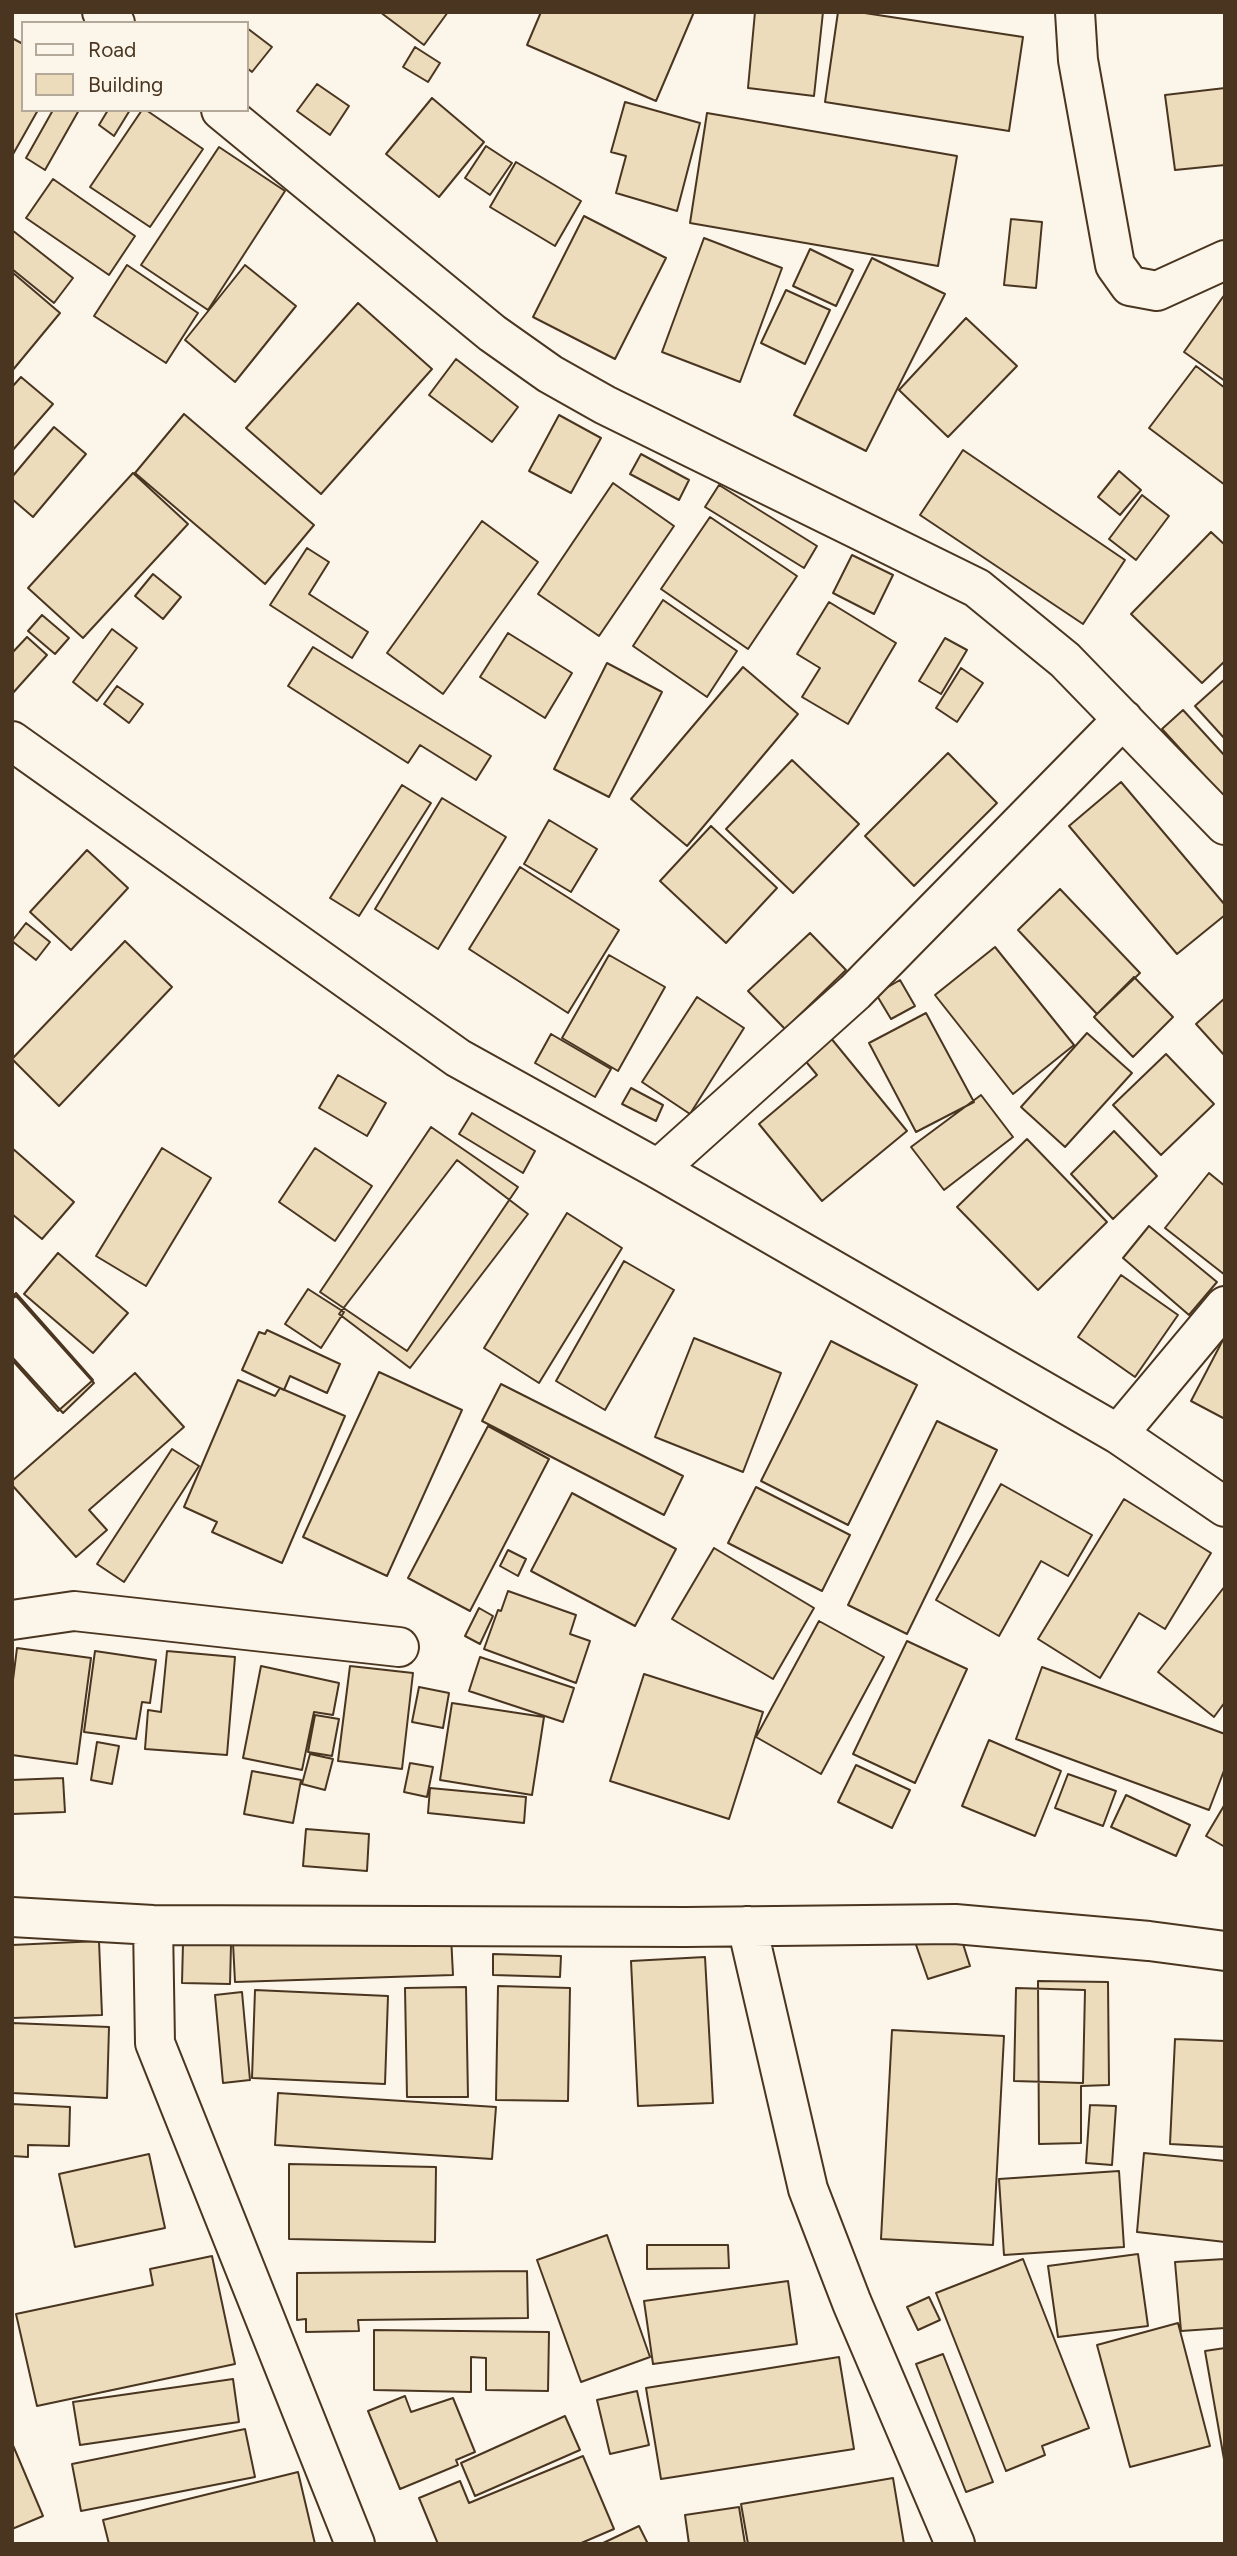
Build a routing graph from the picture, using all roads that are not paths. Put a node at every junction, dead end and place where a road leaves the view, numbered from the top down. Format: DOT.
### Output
graph roads {
  1 [pos="1075,12"];
  2 [pos="223,112"];
  3 [pos="1225,260"];
  4 [pos="1123,719"];
  5 [pos="12,741"];
  6 [pos="1225,825"];
  7 [pos="657,1169"];
  8 [pos="1225,1306"];
  9 [pos="1118,1434"];
  10 [pos="1225,1507"];
  11 [pos="12,1620"];
  12 [pos="399,1647"];
  13 [pos="12,1917"];
  14 [pos="153,1925"];
  15 [pos="747,1926"];
  16 [pos="1225,1951"];
  17 [pos="355,2544"];
  18 [pos="956,2544"];
  1 -- 3 [label="street"];
  2 -- 4 [label="street"];
  4 -- 6 [label="street"];
  4 -- 7 [label="street"];
  5 -- 7 [label="street"];
  7 -- 9 [label="street"];
  8 -- 9 [label="street"];
  9 -- 10 [label="street"];
  11 -- 12 [label="street"];
  13 -- 14 [label="street"];
  14 -- 15 [label="street"];
  14 -- 17 [label="street"];
  15 -- 16 [label="street"];
  15 -- 18 [label="street"];
}
